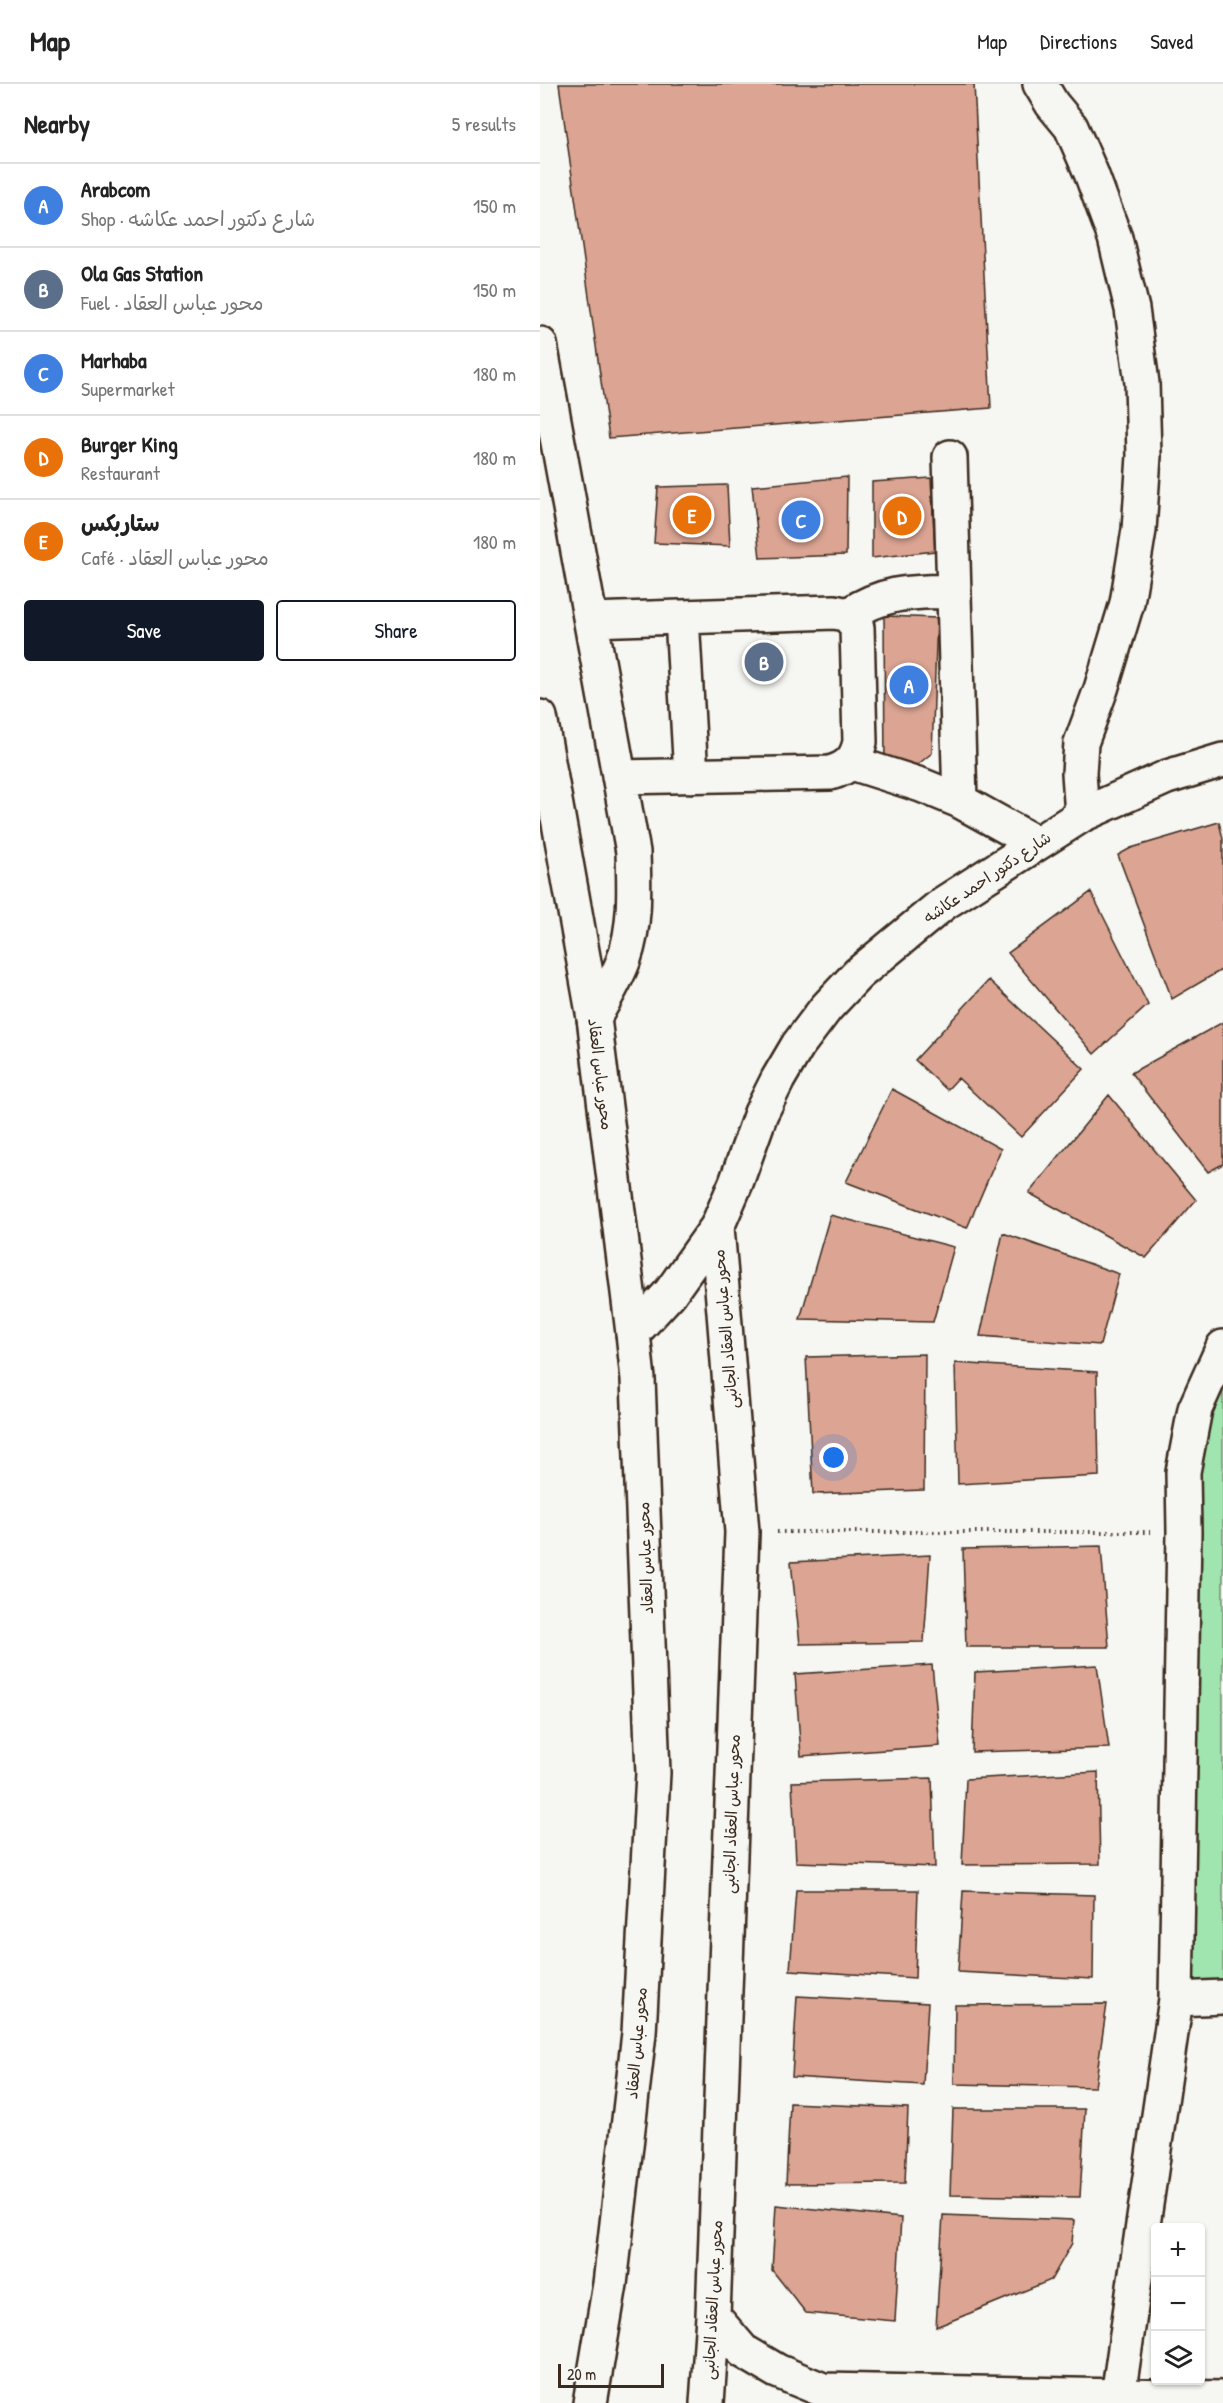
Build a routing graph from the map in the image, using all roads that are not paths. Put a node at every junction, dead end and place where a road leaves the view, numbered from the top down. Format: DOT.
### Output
graph roads {
  1 [pos="1040,84"];
  2 [pos="1064,84"];
  3 [pos="1071,127"];
  4 [pos="540,344"];
  5 [pos="950,457"];
  6 [pos="954,591"];
  7 [pos="848,615"];
  8 [pos="682,617"];
  9 [pos="591,620"];
  10 [pos="540,717"];
  11 [pos="1223,760"];
  12 [pos="852,763"];
  13 [pos="691,776"];
  14 [pos="620,777"];
  15 [pos="960,801"];
  16 [pos="1082,815"];
  17 [pos="1036,843"];
  18 [pos="594,1017"];
  19 [pos="717,1227"];
  20 [pos="633,1333"];
  21 [pos="1223,1347"];
  22 [pos="1223,1997"];
  23 [pos="1176,1999"];
  24 [pos="712,2316"];
  25 [pos="1223,2398"];
  26 [pos="1118,2399"];
  27 [pos="590,2403"];
  28 [pos="707,2403"];
  1 -- 3 [label="street"];
  2 -- 3 [label="street"];
  3 -- 16 [label="street"];
  4 -- 9 [label="street"];
  5 -- 6 [label="street"];
  6 -- 7 [label="street"];
  6 -- 15 [label="street"];
  7 -- 8 [label="street"];
  7 -- 12 [label="street"];
  8 -- 9 [label="street"];
  8 -- 13 [label="street"];
  9 -- 14 [label="street"];
  10 -- 18 [label="street, محور عباس العقاد"];
  11 -- 16 [label="street, شارع دكتور احمد عكاشه"];
  12 -- 13 [label="street"];
  12 -- 15 [label="street"];
  13 -- 14 [label="street"];
  14 -- 18 [label="street"];
  15 -- 17 [label="street"];
  16 -- 17 [label="street, شارع دكتور احمد عكاشه"];
  17 -- 19 [label="street, شارع دكتور احمد عكاشه"];
  18 -- 20 [label="street, محور عباس العقاد"];
  19 -- 20 [label="street, شارع دكتور احمد عكاشه"];
  19 -- 24 [label="street, محور عباس العقاد الجانبى"];
  20 -- 27 [label="street, محور عباس العقاد"];
  21 -- 23 [label="street"];
  22 -- 23 [label="street"];
  23 -- 26 [label="street"];
  24 -- 26 [label="street"];
  24 -- 28 [label="street, محور عباس العقاد الجانبى"];
  25 -- 26 [label="street"];
}
